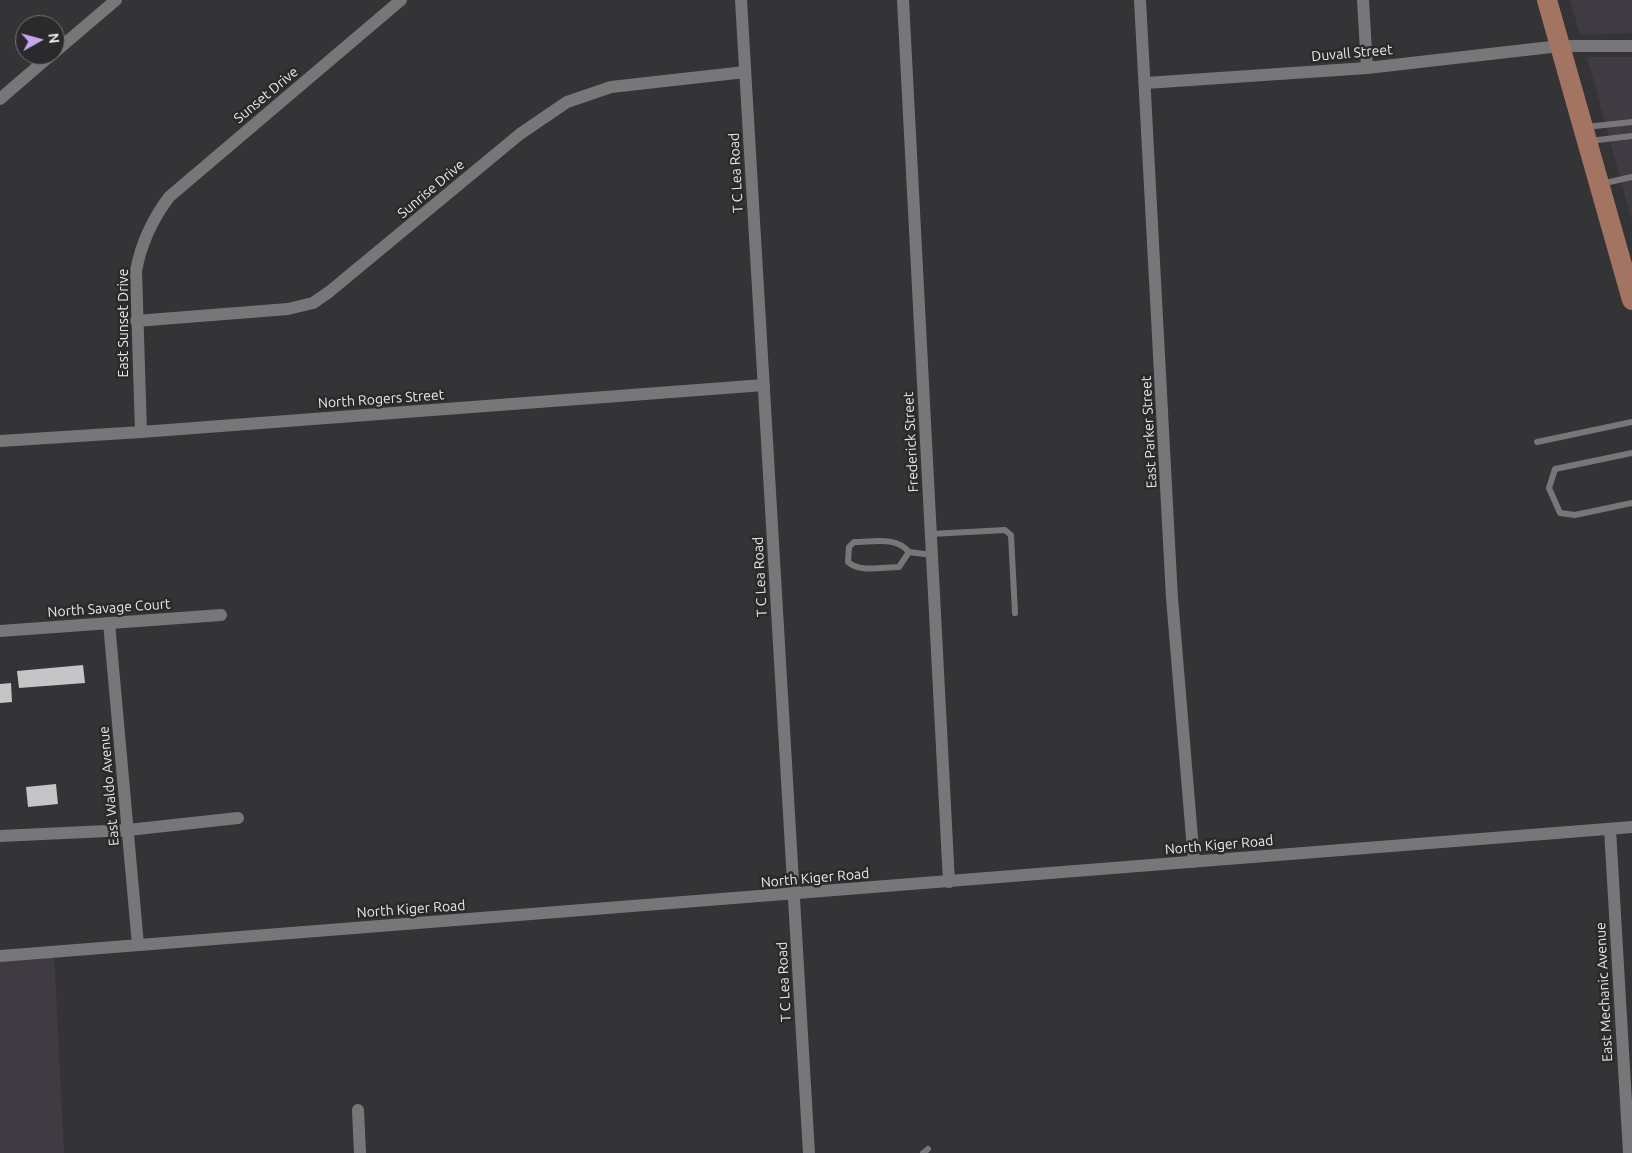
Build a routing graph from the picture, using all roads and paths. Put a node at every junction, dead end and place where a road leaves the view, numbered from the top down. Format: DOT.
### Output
graph roads {
  1 [pos="116,0"];
  2 [pos="401,0"];
  3 [pos="741,0"];
  4 [pos="903,0"];
  5 [pos="1140,0"];
  6 [pos="1363,0"];
  7 [pos="1547,0"];
  8 [pos="65,43"];
  9 [pos="1560,46"];
  10 [pos="1632,46"];
  11 [pos="40,65"];
  12 [pos="1367,68"];
  13 [pos="745,72"];
  14 [pos="1146,83"];
  15 [pos="0,99"];
  16 [pos="1632,122"];
  17 [pos="1586,134"];
  18 [pos="1632,136"];
  19 [pos="1632,177"];
  20 [pos="1600,184"];
  21 [pos="155,217"];
  22 [pos="1627,262"];
  23 [pos="1632,300"];
  24 [pos="136,321"];
  25 [pos="764,385"];
  26 [pos="1632,422"];
  27 [pos="140,432"];
  28 [pos="0,441"];
  29 [pos="1538,442"];
  30 [pos="1632,453"];
  31 [pos="1632,503"];
  32 [pos="931,534"];
  33 [pos="909,552"];
  34 [pos="932,555"];
  35 [pos="1014,613"];
  36 [pos="221,615"];
  37 [pos="109,623"];
  38 [pos="0,631"];
  39 [pos="238,818"];
  40 [pos="1632,827"];
  41 [pos="1610,829"];
  42 [pos="128,830"];
  43 [pos="0,836"];
  44 [pos="1194,862"];
  45 [pos="949,882"];
  46 [pos="794,894"];
  47 [pos="138,945"];
  48 [pos="0,956"];
  49 [pos="358,1110"];
  50 [pos="360,1153"];
  51 [pos="809,1153"];
  52 [pos="1629,1153"];
  1 -- 8 [label="street"];
  2 -- 21 [label="street, Sunset Drive"];
  3 -- 13 [label="street, T C Lea Road"];
  4 -- 32 [label="street, Frederick Street"];
  5 -- 14 [label="street, East Parker Street"];
  6 -- 12 [label="street"];
  7 -- 9 [label="main road"];
  9 -- 10 [label="street, Duvall Street"];
  9 -- 12 [label="street, Duvall Street"];
  9 -- 17 [label="main road"];
  11 -- 15 [label="street"];
  12 -- 14 [label="street, Duvall Street"];
  13 -- 24 [label="street, Sunrise Drive"];
  13 -- 25 [label="street, T C Lea Road"];
  14 -- 44 [label="street, East Parker Street"];
  16 -- 17 [label="lane"];
  17 -- 18 [label="lane"];
  17 -- 20 [label="main road"];
  19 -- 20 [label="lane"];
  20 -- 22 [label="main road"];
  21 -- 24 [label="street, East Sunset Drive"];
  22 -- 23 [label="main road"];
  24 -- 27 [label="street, East Sunset Drive"];
  25 -- 27 [label="street, North Rogers Street"];
  25 -- 46 [label="street, T C Lea Road"];
  26 -- 29 [label="lane"];
  27 -- 28 [label="street, North Rogers Street"];
  30 -- 31 [label="lane"];
  32 -- 34 [label="street, Frederick Street"];
  32 -- 35 [label="lane"];
  33 -- 33 [label="lane"];
  33 -- 34 [label="lane"];
  34 -- 45 [label="street, Frederick Street"];
  36 -- 37 [label="street, North Savage Court"];
  37 -- 38 [label="street, North Savage Court"];
  37 -- 42 [label="street, East Waldo Avenue"];
  39 -- 42 [label="street"];
  40 -- 41 [label="street, North Kiger Road"];
  41 -- 44 [label="street, North Kiger Road"];
  41 -- 52 [label="street, East Mechanic Avenue"];
  42 -- 43 [label="street"];
  42 -- 47 [label="street, East Waldo Avenue"];
  44 -- 45 [label="street, North Kiger Road"];
  45 -- 46 [label="street, North Kiger Road"];
  46 -- 47 [label="street, North Kiger Road"];
  46 -- 51 [label="street, T C Lea Road"];
  47 -- 48 [label="street, North Kiger Road"];
  49 -- 50 [label="street"];
}
